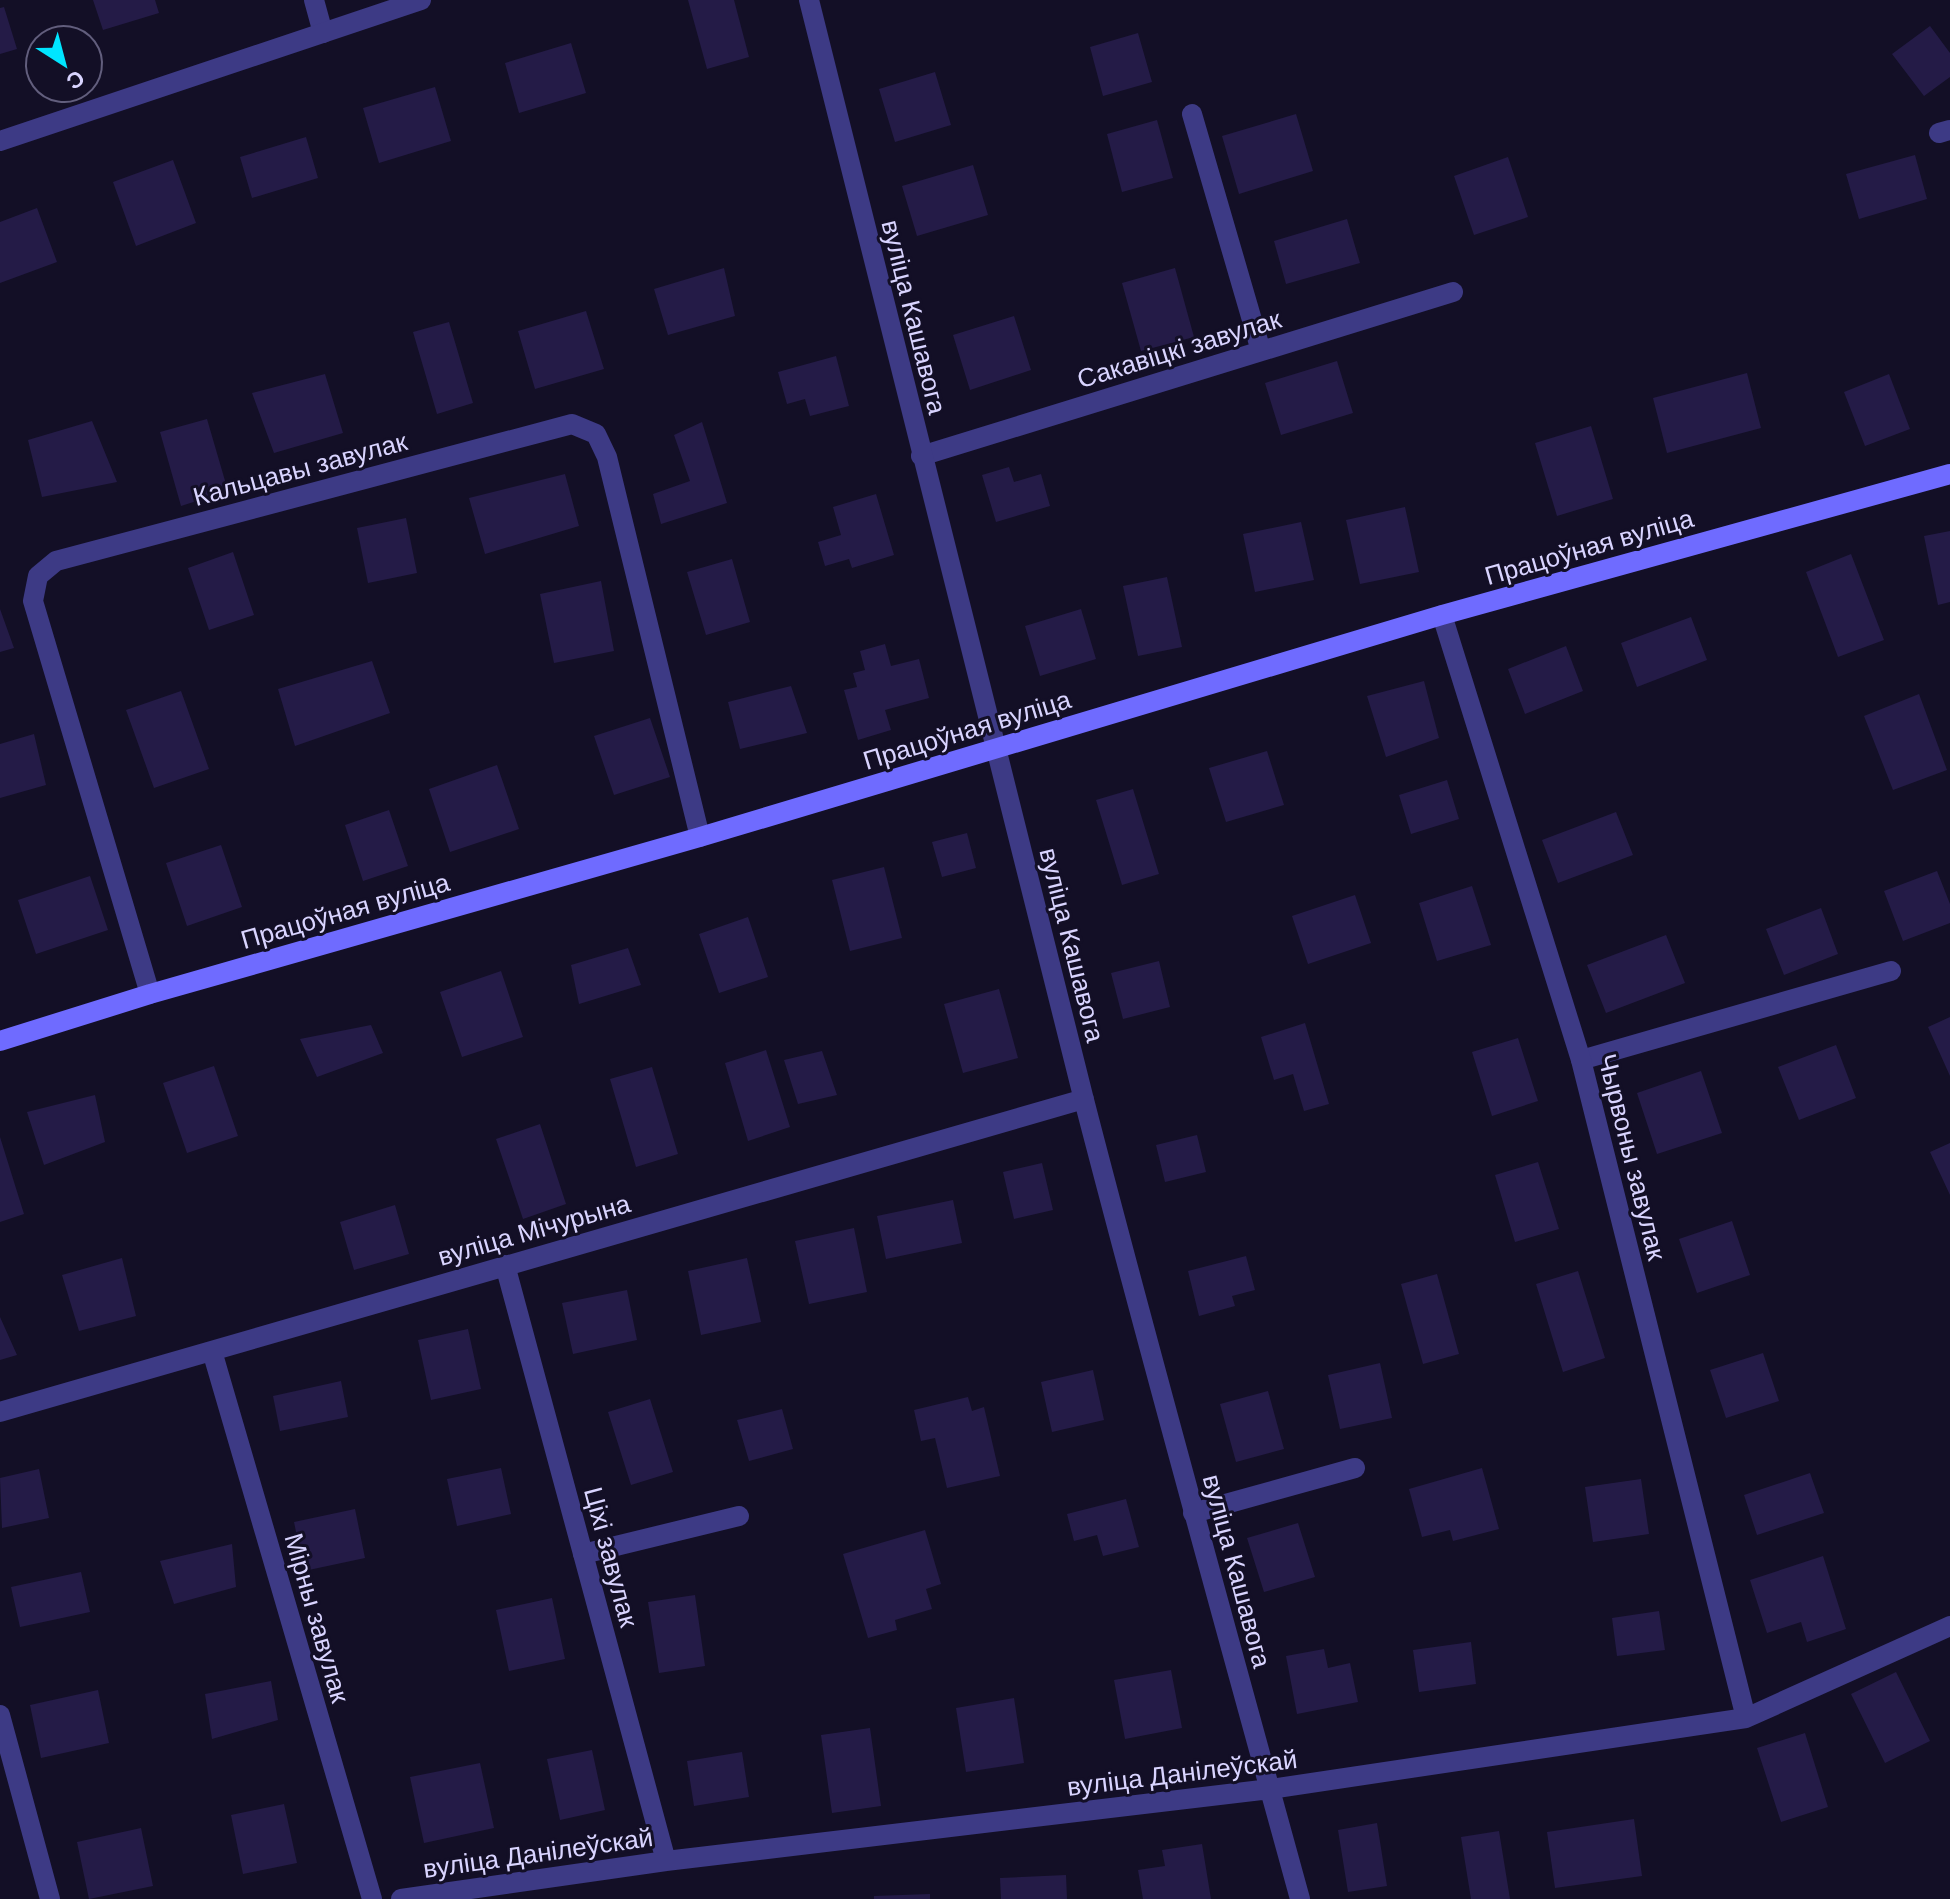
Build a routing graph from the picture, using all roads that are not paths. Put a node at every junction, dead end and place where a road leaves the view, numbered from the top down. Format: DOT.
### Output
graph roads {
  1 [pos="314,0"];
  2 [pos="421,0"];
  3 [pos="809,0"];
  4 [pos="323,33"];
  5 [pos="1192,114"];
  6 [pos="0,141"];
  7 [pos="1453,292"];
  8 [pos="1261,351"];
  9 [pos="921,456"];
  10 [pos="1950,474"];
  11 [pos="1442,615"];
  12 [pos="995,749"];
  13 [pos="700,837"];
  14 [pos="1891,971"];
  15 [pos="150,994"];
  16 [pos="0,1041"];
  17 [pos="1581,1060"];
  18 [pos="1084,1099"];
  19 [pos="505,1265"];
  20 [pos="212,1351"];
  21 [pos="0,1412"];
  22 [pos="1355,1468"];
  23 [pos="1193,1513"];
  24 [pos="739,1516"];
  25 [pos="583,1554"];
  26 [pos="1950,1626"];
  27 [pos="0,1715"];
  28 [pos="1746,1718"];
  29 [pos="1270,1789"];
  30 [pos="666,1861"];
  31 [pos="50,1899"];
  32 [pos="372,1899"];
  33 [pos="401,1899"];
  34 [pos="1300,1899"];
  1 -- 4 [label="street"];
  2 -- 4 [label="street"];
  3 -- 9 [label="street, вуліца Кашавога"];
  4 -- 6 [label="street"];
  5 -- 8 [label="street"];
  7 -- 8 [label="street, Сакавіцкі завулак"];
  8 -- 9 [label="street, Сакавіцкі завулак"];
  9 -- 12 [label="street, вуліца Кашавога"];
  10 -- 11 [label="main road, Працоўная вуліца"];
  11 -- 12 [label="main road, Працоўная вуліца"];
  11 -- 17 [label="street, Чырвоны завулак"];
  12 -- 13 [label="main road, Працоўная вуліца"];
  12 -- 18 [label="street, вуліца Кашавога"];
  13 -- 15 [label="main road, Працоўная вуліца"];
  13 -- 15 [label="street, Кальцавы завулак"];
  14 -- 17 [label="street"];
  15 -- 16 [label="main road, Працоўная вуліца"];
  17 -- 28 [label="street, Чырвоны завулак"];
  18 -- 19 [label="street, вуліца Мічурына"];
  18 -- 23 [label="street, вуліца Кашавога"];
  19 -- 20 [label="street, вуліца Мічурына"];
  19 -- 25 [label="street, Ціхі завулак"];
  20 -- 21 [label="street, вуліца Мічурына"];
  20 -- 32 [label="street, Мірны завулак"];
  22 -- 23 [label="street"];
  23 -- 29 [label="street, вуліца Кашавога"];
  24 -- 25 [label="street"];
  25 -- 30 [label="street, Ціхі завулак"];
  26 -- 28 [label="street, вуліца Данілеўскай"];
  27 -- 31 [label="street"];
  28 -- 29 [label="street, вуліца Данілеўскай"];
  29 -- 30 [label="street, вуліца Данілеўскай"];
  29 -- 34 [label="street, вуліца Кашавога"];
  30 -- 33 [label="street, вуліца Данілеўскай"];
}
